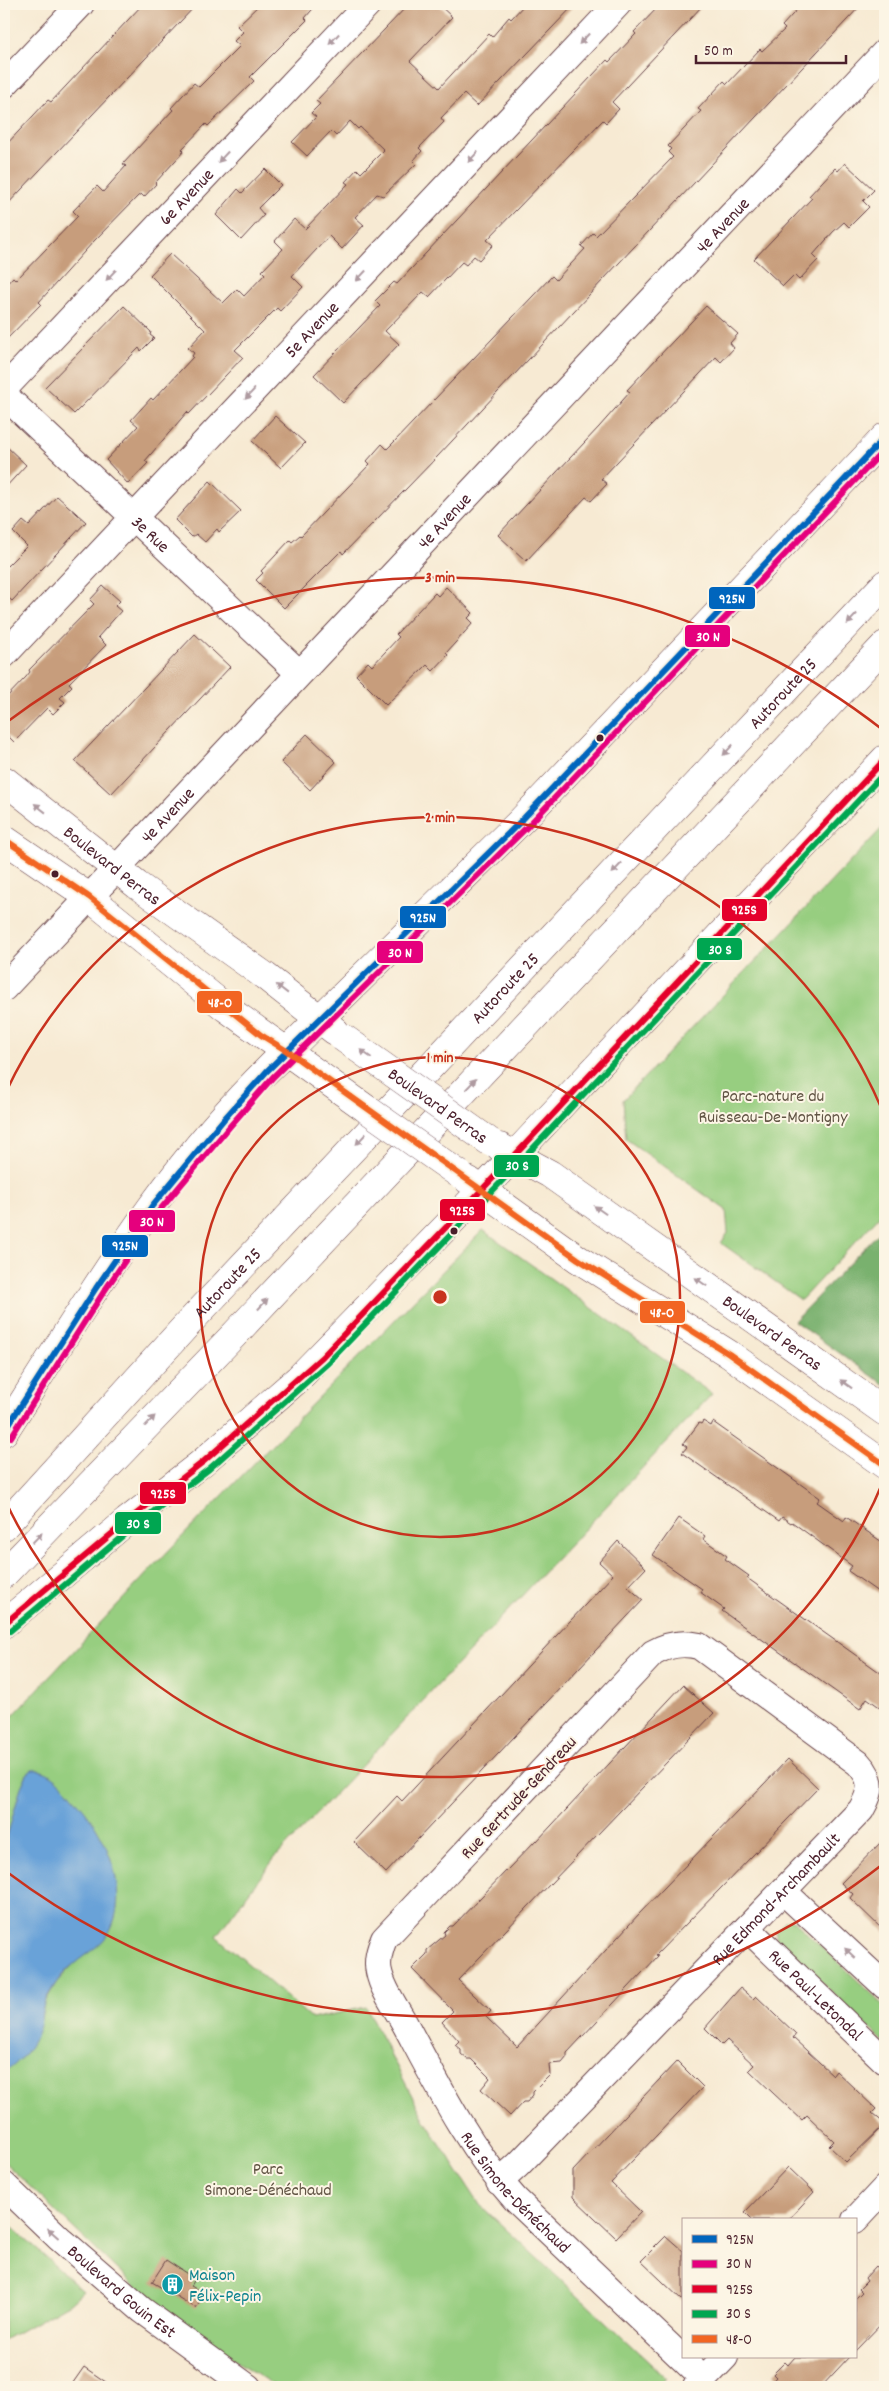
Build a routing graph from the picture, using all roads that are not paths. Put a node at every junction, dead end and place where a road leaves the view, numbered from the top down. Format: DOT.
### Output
graph roads {
  1 [pos="82,4"];
  2 [pos="368,4"];
  3 [pos="618,4"];
  4 [pos="885,52"];
  5 [pos="4,86"];
  6 [pos="4,389"];
  7 [pos="4,395"];
  8 [pos="885,437"];
  9 [pos="134,516"];
  10 [pos="885,584"];
  11 [pos="885,644"];
  12 [pos="4,655"];
  13 [pos="299,673"];
  14 [pos="885,759"];
  15 [pos="4,780"];
  16 [pos="4,838"];
  17 [pos="116,867"];
  18 [pos="89,897"];
  19 [pos="4,988"];
  20 [pos="320,1020"];
  21 [pos="297,1058"];
  22 [pos="516,1154"];
  23 [pos="482,1190"];
  24 [pos="885,1412"];
  25 [pos="4,1432"];
  26 [pos="885,1465"];
  27 [pos="4,1526"];
  28 [pos="4,1574"];
  29 [pos="4,1624"];
  30 [pos="677,1644"];
  31 [pos="784,1892"];
  32 [pos="747,1928"];
  33 [pos="378,1967"];
  34 [pos="885,1986"];
  35 [pos="885,2061"];
  36 [pos="499,2182"];
  37 [pos="4,2185"];
  38 [pos="885,2188"];
  39 [pos="856,2219"];
  40 [pos="725,2358"];
  41 [pos="700,2383"];
  42 [pos="248,2387"];
  1 -- 5 [label="street"];
  2 -- 6 [label="street, 6e Avenue, one-way"];
  3 -- 9 [label="street, 5e Avenue, one-way"];
  4 -- 13 [label="street, 4e Avenue"];
  7 -- 9 [label="street, 3e Rue"];
  8 -- 20 [label="main road"];
  9 -- 12 [label="street, 5e Avenue"];
  9 -- 13 [label="street, 3e Rue"];
  10 -- 27 [label="main road, Autoroute 25, one-way"];
  28 -- 11 [label="main road, one-way"];
  13 -- 17 [label="street, 4e Avenue"];
  14 -- 22 [label="main road"];
  17 -- 15 [label="main road, Boulevard Perras, one-way"];
  16 -- 18 [label="main road"];
  17 -- 18 [label="street, 4e Avenue"];
  20 -- 17 [label="main road, Boulevard Perras, one-way"];
  18 -- 19 [label="street, 4e Avenue"];
  18 -- 21 [label="main road"];
  20 -- 21 [label="main road"];
  22 -- 20 [label="main road, Boulevard Perras, one-way, bridge"];
  21 -- 23 [label="main road, bridge"];
  21 -- 25 [label="main road"];
  22 -- 23 [label="main road"];
  24 -- 22 [label="main road, Boulevard Perras, one-way"];
  23 -- 26 [label="main road"];
  23 -- 29 [label="main road"];
  30 -- 31 [label="street, Rue Edmond-Archambault"];
  30 -- 33 [label="street, Rue Gertrude-Gendreau"];
  31 -- 32 [label="street, Rue Edmond-Archambault"];
  34 -- 31 [label="street, one-way"];
  32 -- 35 [label="street, Rue Paul-Letondal"];
  32 -- 36 [label="street, Rue Edmond-Archambault"];
  33 -- 36 [label="street, Rue Simone-Dénéchaud"];
  36 -- 41 [label="street, Rue Simone-Dénéchaud"];
  42 -- 37 [label="street, Boulevard Gouin Est, one-way"];
  38 -- 39 [label="street"];
  40 -- 41 [label="street"];
}
